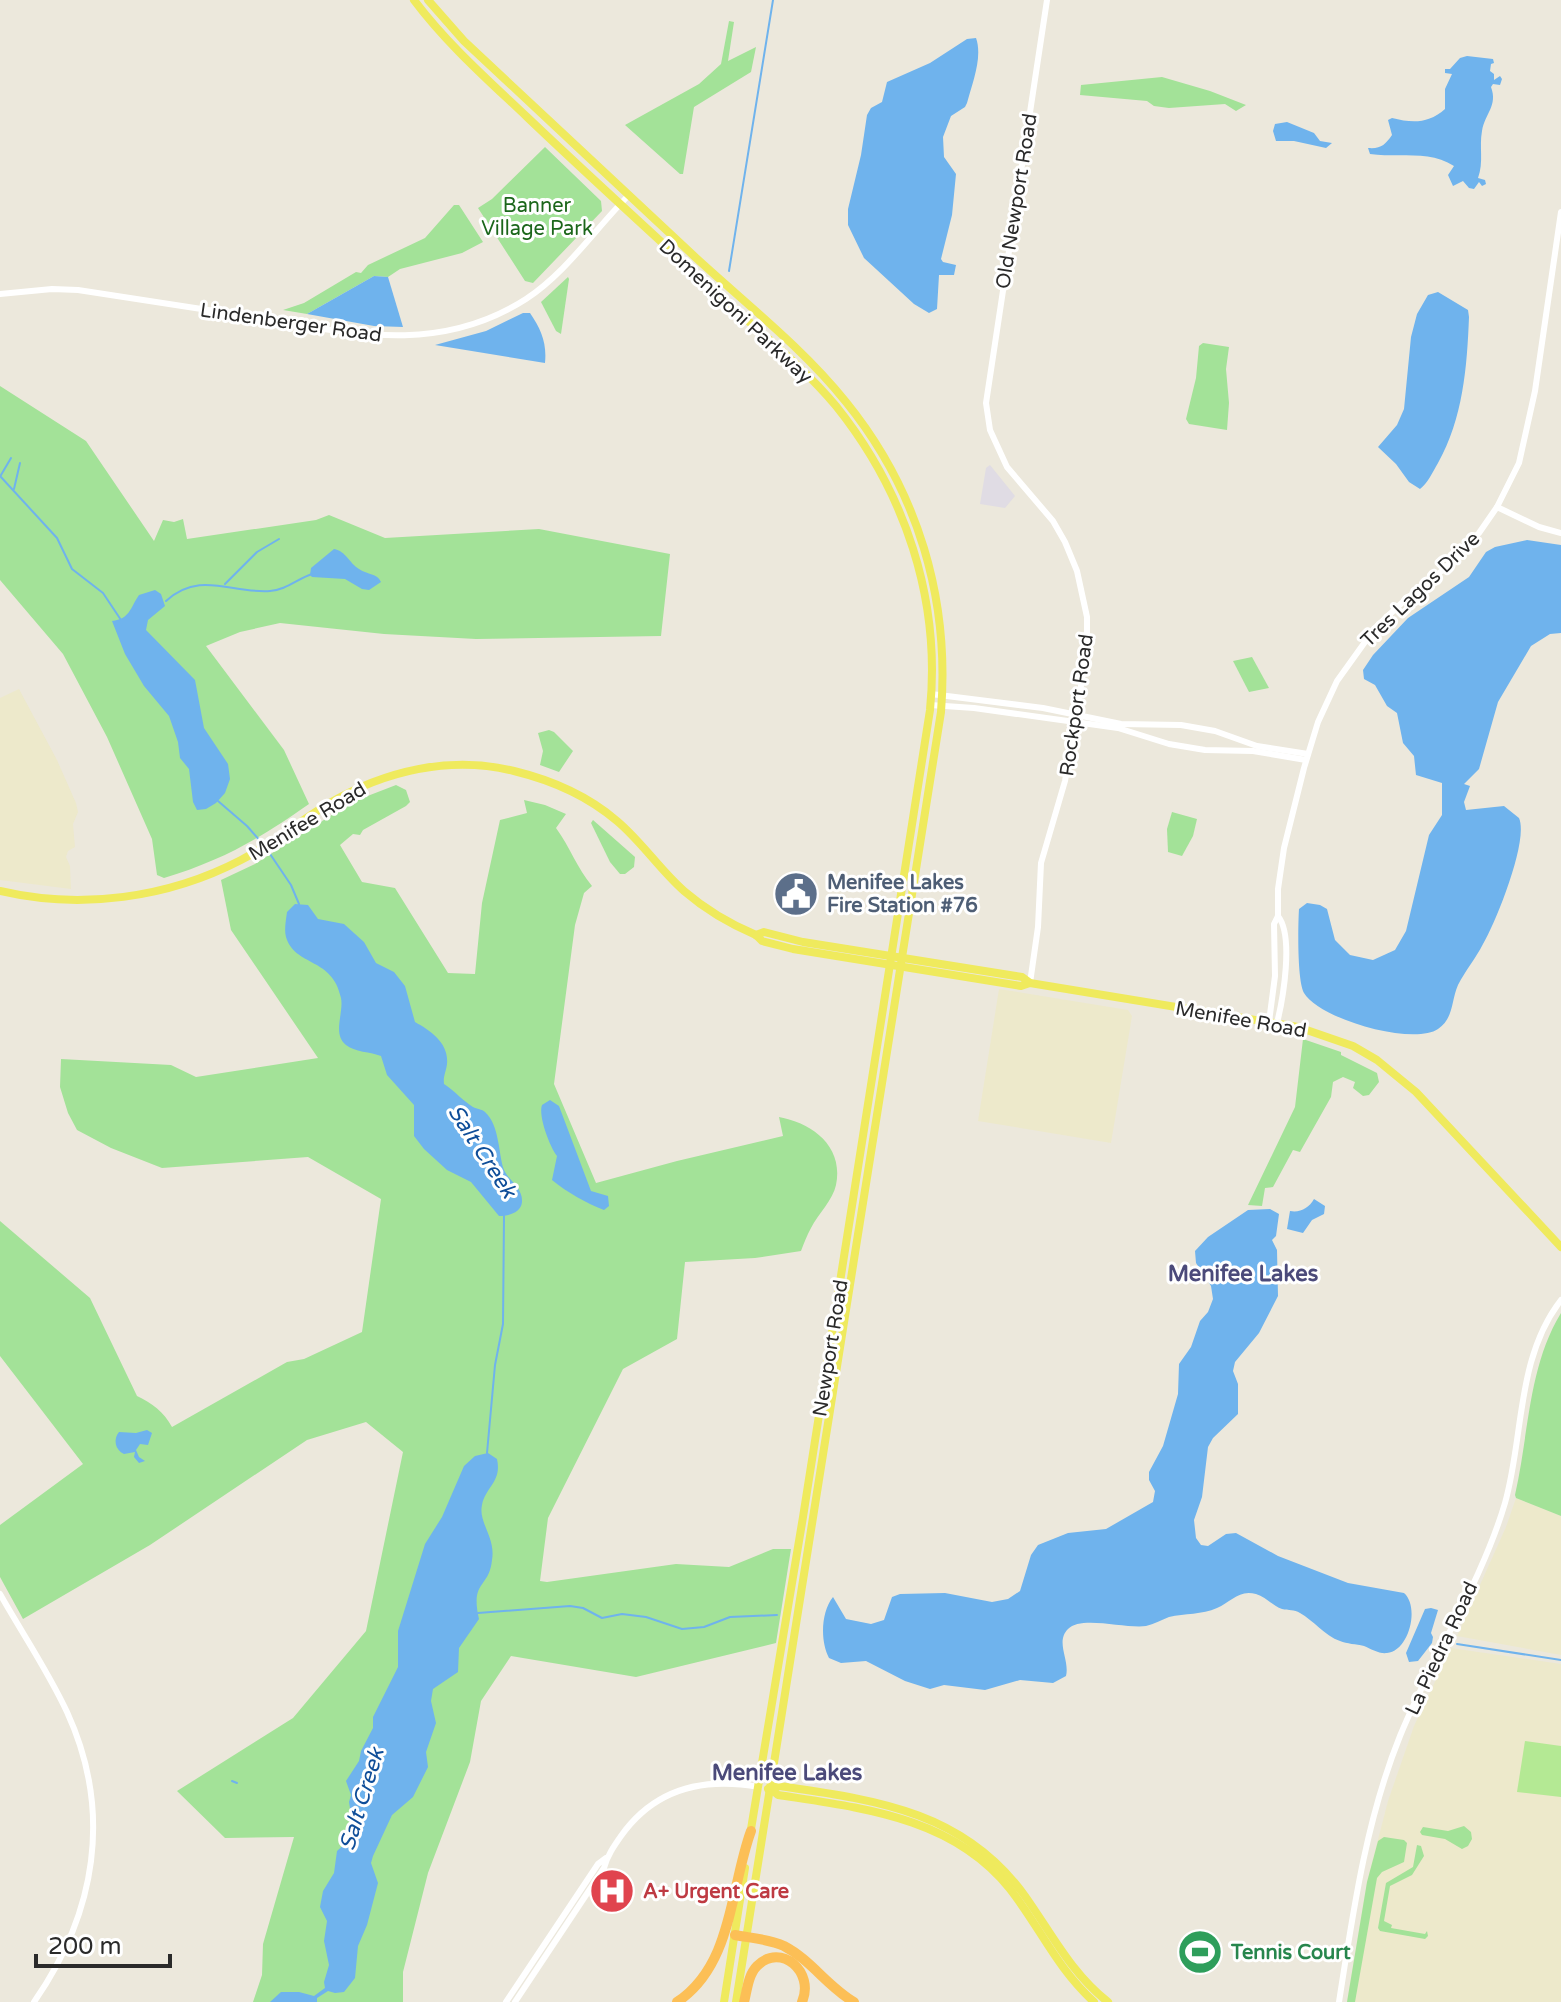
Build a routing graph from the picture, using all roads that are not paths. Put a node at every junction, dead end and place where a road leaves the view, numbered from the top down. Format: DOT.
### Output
graph roads {
  1 [pos="414,0"];
  2 [pos="428,0"];
  3 [pos="1047,0"];
  4 [pos="629,195"];
  5 [pos="620,205"];
  6 [pos="1561,212"];
  7 [pos="0,294"];
  8 [pos="986,403"];
  9 [pos="1497,507"];
  10 [pos="1561,533"];
  11 [pos="931,694"];
  12 [pos="942,694"];
  13 [pos="930,705"];
  14 [pos="941,705"];
  15 [pos="1075,718"];
  16 [pos="1307,757"];
  17 [pos="0,891"];
  18 [pos="891,960"];
  19 [pos="902,962"];
  20 [pos="1030,983"];
  21 [pos="1273,1022"];
  22 [pos="1561,1247"];
  23 [pos="1561,1300"];
  24 [pos="0,1594"];
  25 [pos="759,1787"];
  26 [pos="771,1789"];
  27 [pos="861,1808"];
  28 [pos="905,1809"];
  29 [pos="898,1816"];
  30 [pos="947,1827"];
  31 [pos="751,1831"];
  32 [pos="606,1858"];
  33 [pos="735,1935"];
  34 [pos="747,1937"];
  35 [pos="34,2002"];
  36 [pos="506,2002"];
  37 [pos="515,2002"];
  38 [pos="677,2002"];
  39 [pos="724,2002"];
  40 [pos="736,2002"];
  41 [pos="744,2002"];
  42 [pos="802,2002"];
  43 [pos="854,2002"];
  44 [pos="1094,2002"];
  45 [pos="1108,2002"];
  46 [pos="1339,2002"];
  1 -- 5 [label="main road, Domenigoni Parkway"];
  2 -- 4 [label="main road, Domenigoni Parkway"];
  3 -- 8 [label="street, Old Newport Road"];
  4 -- 5 [label="street, Lindenberger Road"];
  4 -- 12 [label="main road, Domenigoni Parkway"];
  5 -- 7 [label="street, Lindenberger Road"];
  5 -- 11 [label="main road, Domenigoni Parkway"];
  6 -- 9 [label="street, Tres Lagos Drive"];
  8 -- 15 [label="street, Rockport Road"];
  9 -- 10 [label="street"];
  9 -- 16 [label="street, Tres Lagos Drive"];
  11 -- 12 [label="street"];
  11 -- 13 [label="main road, Newport Road"];
  12 -- 14 [label="main road, Newport Road"];
  12 -- 15 [label="street"];
  13 -- 14 [label="street"];
  13 -- 18 [label="main road, Newport Road"];
  14 -- 15 [label="street"];
  14 -- 19 [label="main road, Newport Road"];
  15 -- 16 [label="street"];
  15 -- 16 [label="street"];
  15 -- 20 [label="street, Rockport Road"];
  16 -- 21 [label="street, Tres Lagos Drive"];
  17 -- 18 [label="main road, Menifee Road"];
  18 -- 19 [label="main road, Menifee Road"];
  18 -- 25 [label="main road, Newport Road"];
  19 -- 20 [label="main road, Menifee Road"];
  19 -- 26 [label="main road, Newport Road"];
  20 -- 21 [label="main road, Menifee Road"];
  21 -- 22 [label="main road, Menifee Road"];
  23 -- 46 [label="street, La Piedra Road"];
  24 -- 35 [label="street"];
  25 -- 26 [label="main road"];
  25 -- 31 [label="main road, Newport Road"];
  25 -- 32 [label="street"];
  26 -- 27 [label="main road"];
  26 -- 28 [label="main road"];
  26 -- 34 [label="main road, Newport Road"];
  27 -- 28 [label="main road"];
  27 -- 29 [label="main road"];
  28 -- 30 [label="main road"];
  29 -- 30 [label="main road"];
  29 -- 44 [label="main road"];
  30 -- 45 [label="main road"];
  31 -- 33 [label="main road, Newport Road"];
  31 -- 38 [label="highway"];
  32 -- 36 [label="street"];
  32 -- 37 [label="street"];
  33 -- 34 [label="highway"];
  33 -- 39 [label="main road, Newport Road"];
  34 -- 40 [label="main road, Newport Road"];
  34 -- 43 [label="highway"];
  41 -- 42 [label="highway"];
}
